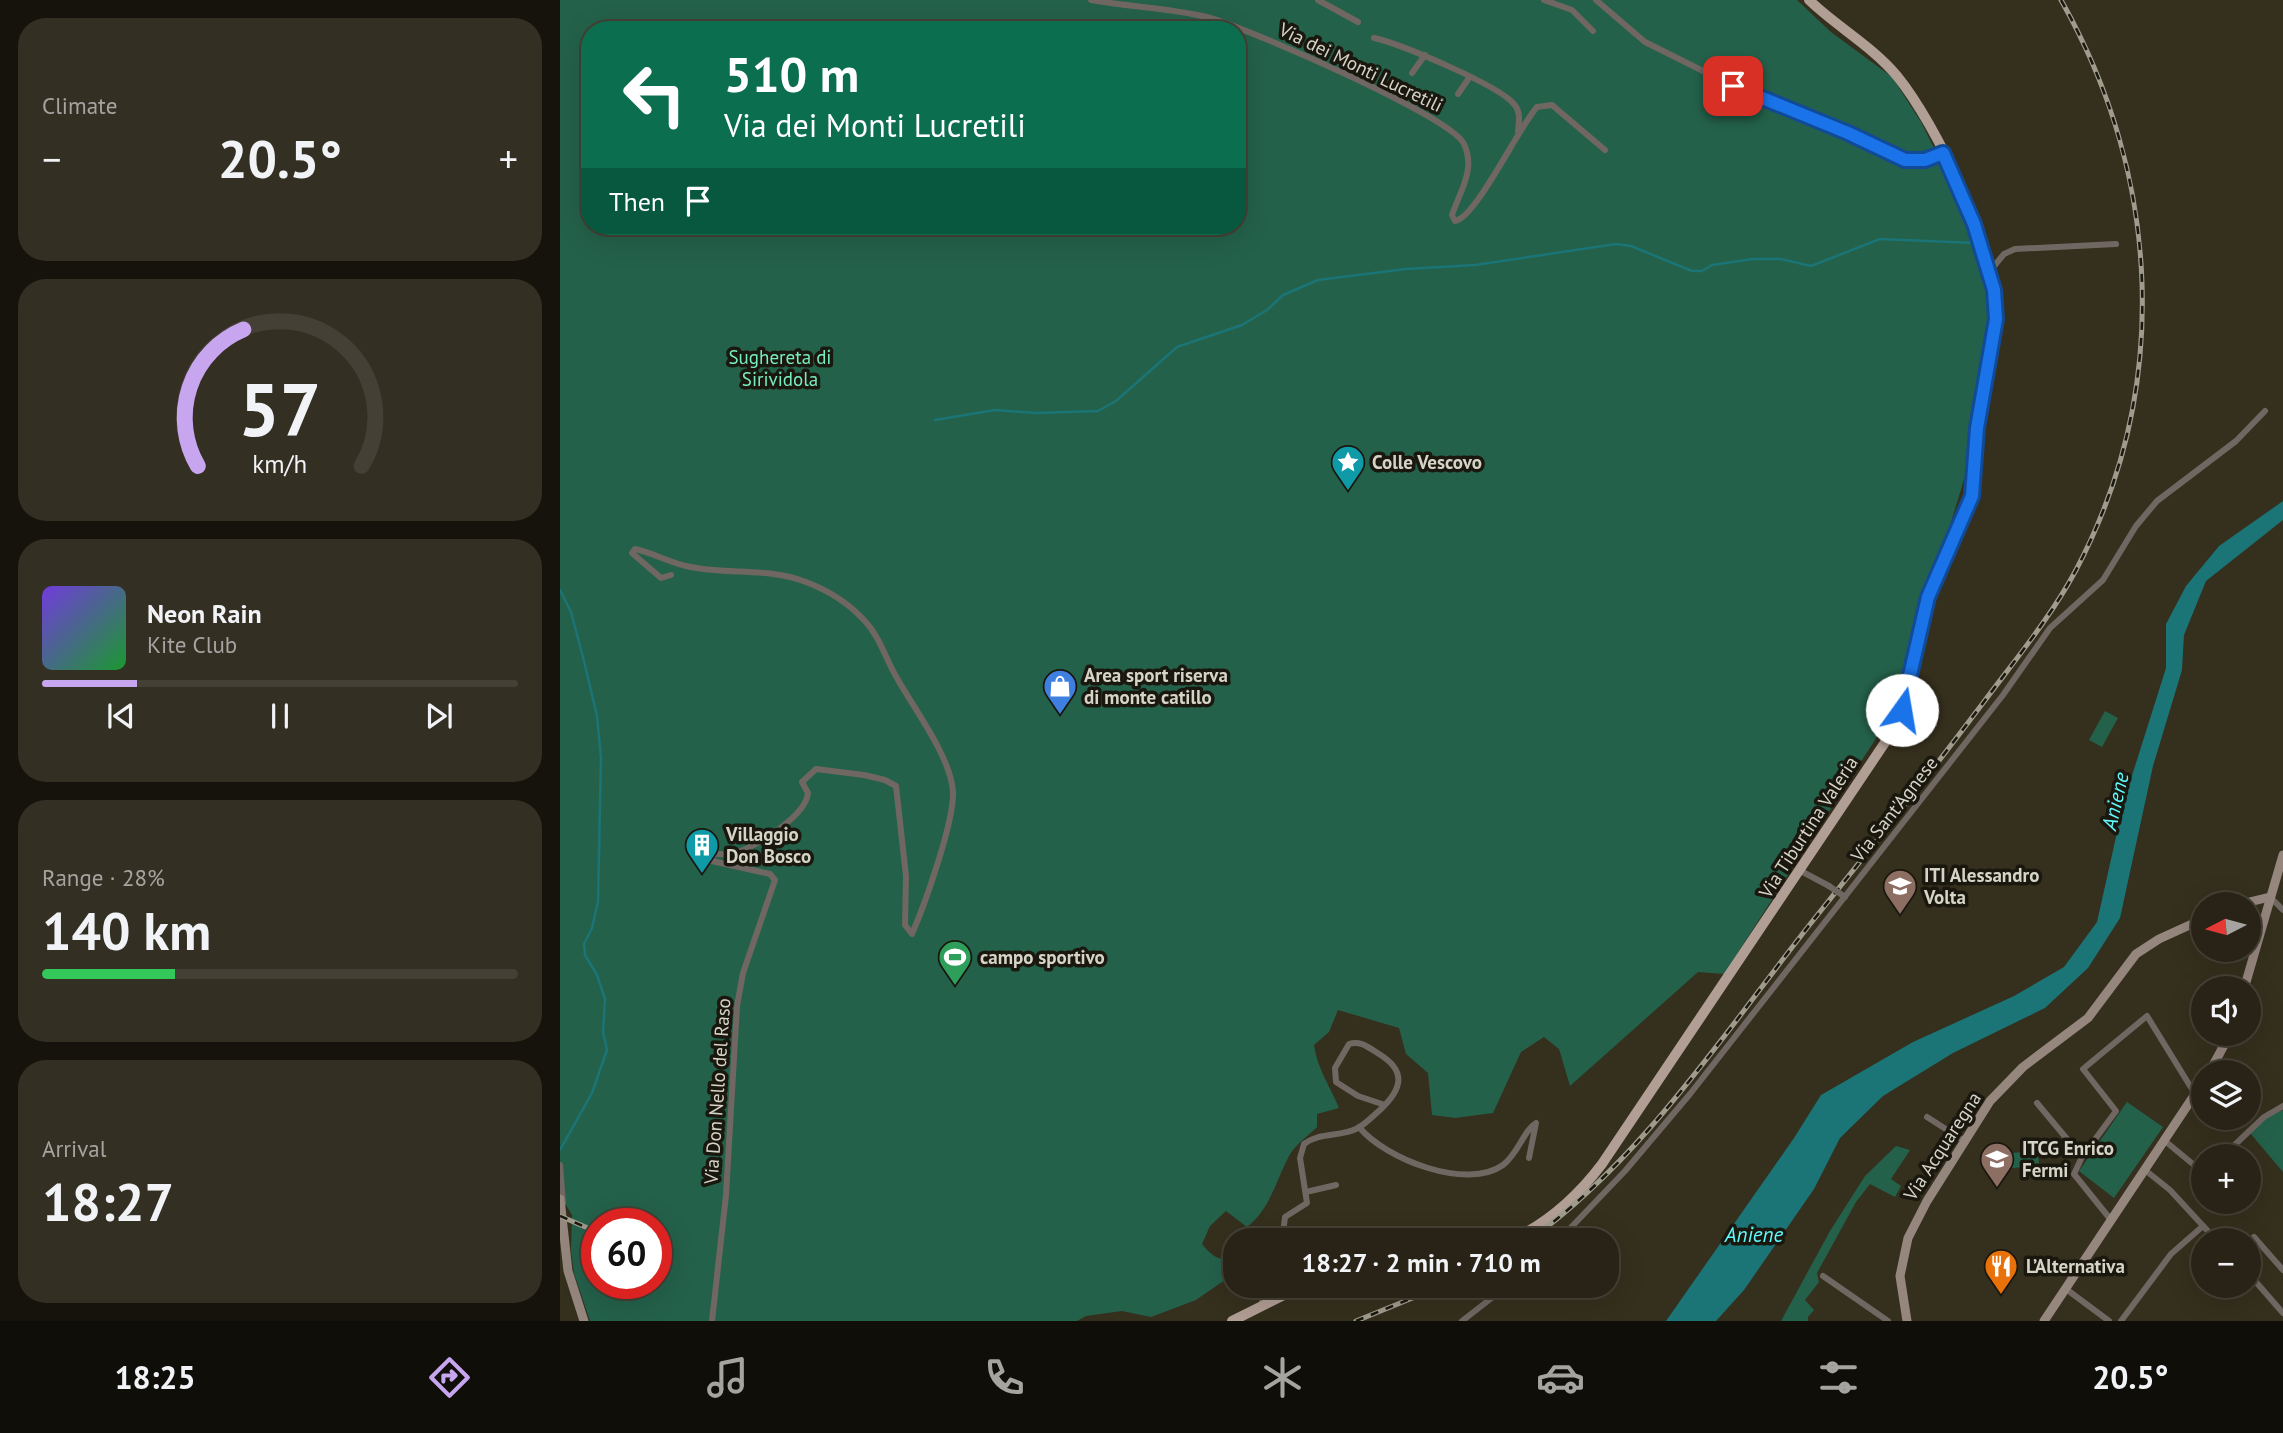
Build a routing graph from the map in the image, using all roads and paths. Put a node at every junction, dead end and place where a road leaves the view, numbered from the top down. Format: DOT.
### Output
graph roads {
  1 [pos="1091,0"];
  2 [pos="1318,0"];
  3 [pos="1544,0"];
  4 [pos="1596,0"];
  5 [pos="1809,0"];
  6 [pos="1218,21"];
  7 [pos="1358,22"];
  8 [pos="1246,32"];
  9 [pos="1592,32"];
  10 [pos="1374,38"];
  11 [pos="1425,55"];
  12 [pos="1412,73"];
  13 [pos="1469,78"];
  14 [pos="1458,94"];
  15 [pos="1518,133"];
  16 [pos="1605,150"];
  17 [pos="1943,153"];
  18 [pos="2116,244"];
  19 [pos="1989,272"];
  20 [pos="2264,411"];
  21 [pos="671,575"];
  22 [pos="2283,855"];
  23 [pos="1799,870"];
  24 [pos="1845,897"];
  25 [pos="2270,897"];
  26 [pos="2261,899"];
  27 [pos="2283,910"];
  28 [pos="2191,924"];
  29 [pos="2248,976"];
  30 [pos="2191,1088"];
  31 [pos="2191,1100"];
  32 [pos="2037,1103"];
  33 [pos="1385,1105"];
  34 [pos="2283,1106"];
  35 [pos="1927,1116"];
  36 [pos="1359,1127"];
  37 [pos="2165,1141"];
  38 [pos="1965,1142"];
  39 [pos="2236,1144"];
  40 [pos="2082,1157"];
  41 [pos="1529,1158"];
  42 [pos="2191,1163"];
  43 [pos="560,1165"];
  44 [pos="2146,1170"];
  45 [pos="1336,1185"];
  46 [pos="1306,1192"];
  47 [pos="561,1204"];
  48 [pos="2111,1220"];
  49 [pos="2203,1226"];
  50 [pos="1283,1228"];
  51 [pos="1531,1228"];
  52 [pos="1571,1228"];
  53 [pos="2261,1244"];
  54 [pos="2283,1270"];
  55 [pos="1823,1276"];
  56 [pos="2261,1288"];
  57 [pos="2066,1289"];
  58 [pos="1268,1298"];
  59 [pos="1278,1298"];
  60 [pos="1492,1298"];
  61 [pos="2283,1313"];
  62 [pos="1236,1319"];
  63 [pos="1905,1320"];
  64 [pos="584,1321"];
  65 [pos="712,1321"];
  66 [pos="1462,1321"];
  67 [pos="1888,1321"];
  68 [pos="2044,1321"];
  69 [pos="2109,1321"];
  70 [pos="2121,1321"];
  1 -- 6 [label="street, Via dei Monti Lucretili"];
  2 -- 7 [label="street"];
  3 -- 9 [label="street"];
  4 -- 17 [label="street"];
  5 -- 17 [label="main road, Via Tiburtina Valeria"];
  8 -- 15 [label="street, Via dei Monti Lucretili"];
  10 -- 11 [label="street"];
  11 -- 12 [label="street"];
  11 -- 13 [label="street"];
  13 -- 14 [label="street"];
  13 -- 15 [label="street"];
  15 -- 16 [label="street"];
  17 -- 19 [label="main road, Via Tiburtina Valeria"];
  18 -- 19 [label="street"];
  19 -- 23 [label="main road, Via Tiburtina Valeria"];
  20 -- 24 [label="street, Via Sant'Agnese"];
  21 -- 65 [label="street, Via Don Nello del Raso"];
  22 -- 25 [label="main road"];
  23 -- 24 [label="street, bridge"];
  23 -- 51 [label="main road, Via Tiburtina Valeria"];
  24 -- 52 [label="street, Via Sant'Agnese"];
  25 -- 26 [label="main road"];
  25 -- 27 [label="street"];
  25 -- 29 [label="main road"];
  28 -- 38 [label="main road, Via Acquaregna"];
  30 -- 40 [label="street"];
  31 -- 37 [label="main road"];
  32 -- 40 [label="street"];
  33 -- 33 [label="street"];
  33 -- 36 [label="street"];
  34 -- 39 [label="street"];
  35 -- 38 [label="street"];
  36 -- 41 [label="street"];
  36 -- 46 [label="street"];
  37 -- 42 [label="street"];
  37 -- 44 [label="main road"];
  38 -- 63 [label="main road, Via Acquaregna"];
  40 -- 48 [label="street"];
  43 -- 47 [label="street"];
  44 -- 48 [label="main road"];
  44 -- 49 [label="street"];
  45 -- 46 [label="street"];
  46 -- 50 [label="street"];
  47 -- 64 [label="main road"];
  48 -- 57 [label="main road"];
  49 -- 70 [label="street"];
  53 -- 54 [label="street"];
  55 -- 67 [label="street"];
  56 -- 61 [label="street"];
  57 -- 68 [label="main road"];
  57 -- 69 [label="street"];
  58 -- 62 [label="street"];
  59 -- 62 [label="main road"];
  60 -- 66 [label="street"];
}
